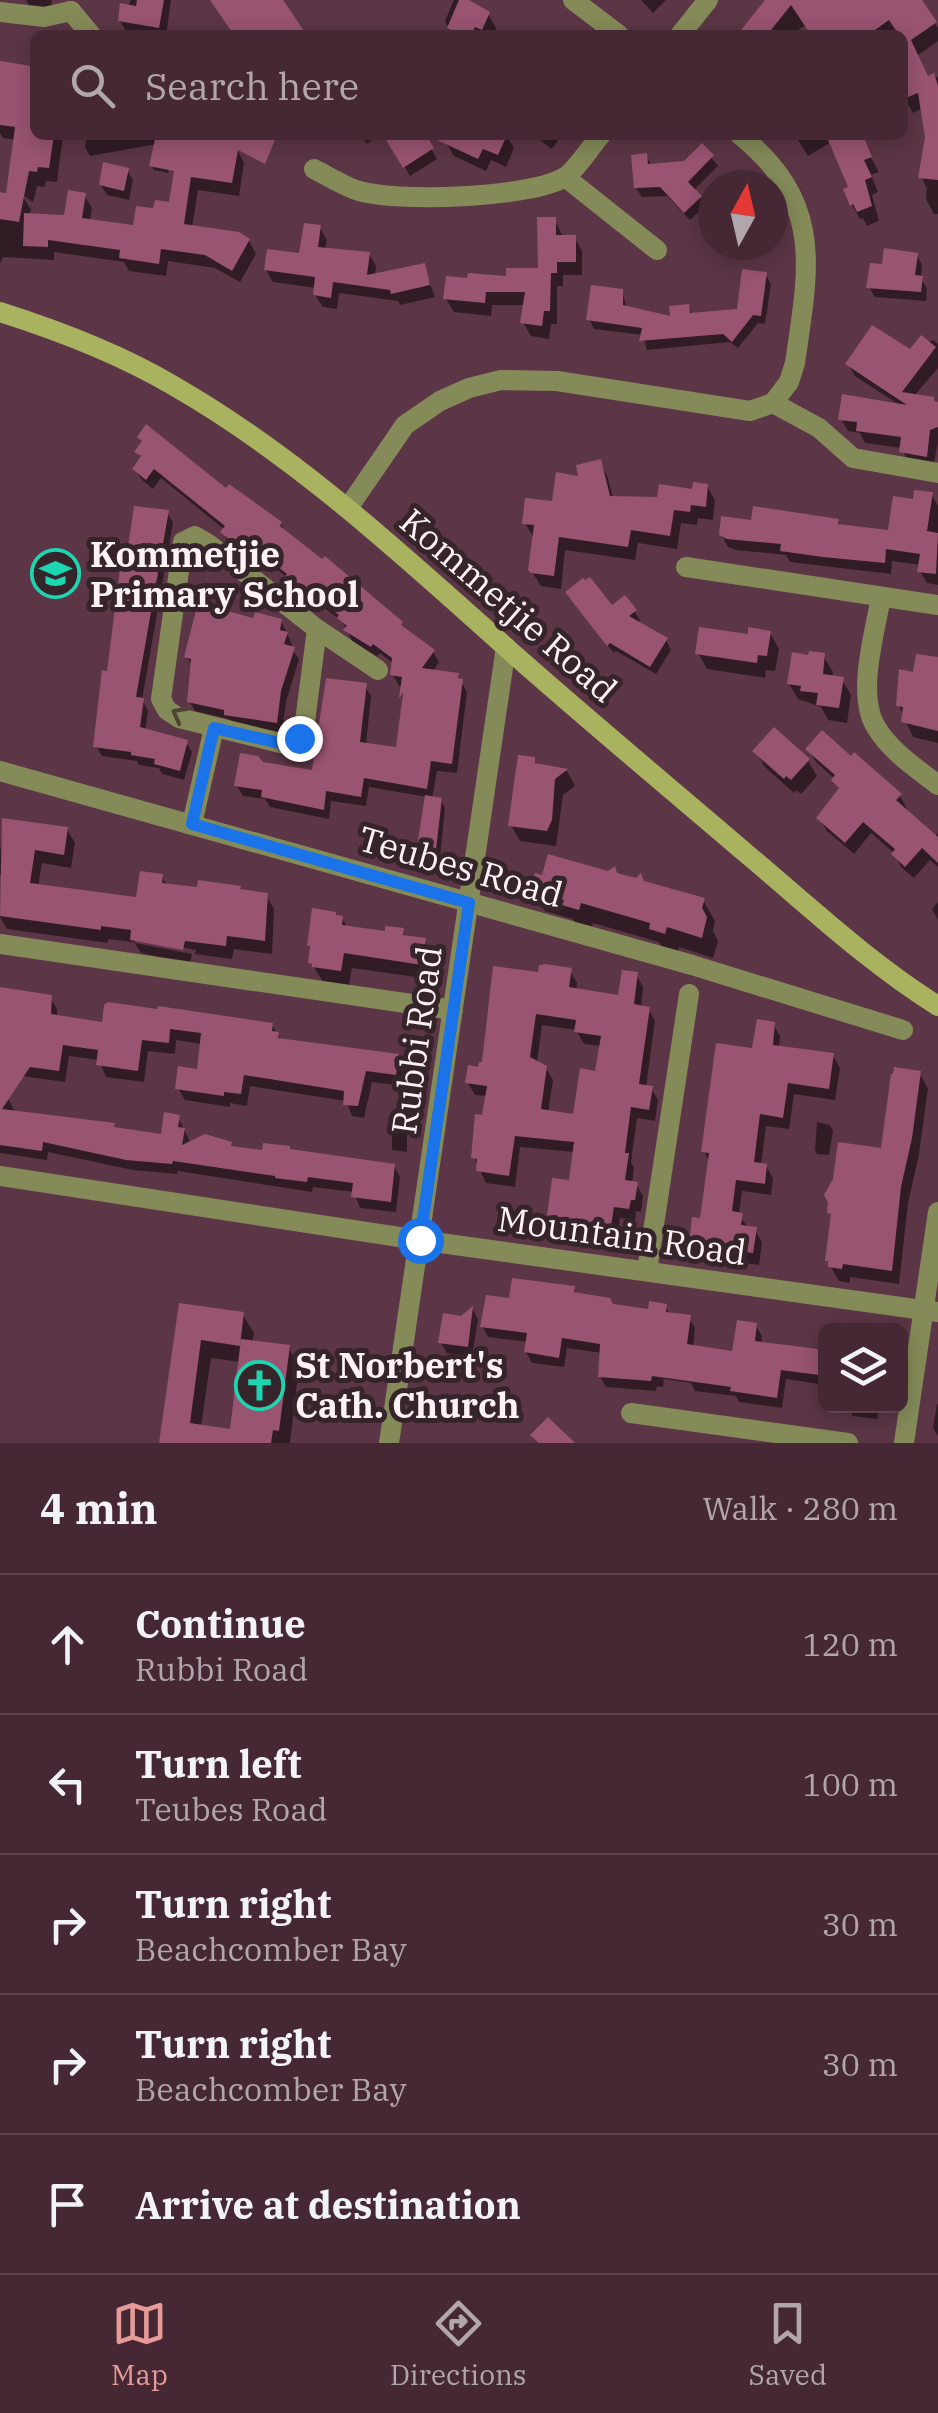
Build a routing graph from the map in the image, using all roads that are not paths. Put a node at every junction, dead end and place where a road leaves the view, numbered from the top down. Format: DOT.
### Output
graph roads {
  1 [pos="574,0"];
  2 [pos="708,0"];
  3 [pos="75,6"];
  4 [pos="0,12"];
  5 [pos="88,30"];
  6 [pos="613,30"];
  7 [pos="684,30"];
  8 [pos="597,140"];
  9 [pos="746,140"];
  10 [pos="314,169"];
  11 [pos="565,176"];
  12 [pos="657,250"];
  13 [pos="0,312"];
  14 [pos="773,403"];
  15 [pos="938,473"];
  16 [pos="348,508"];
  17 [pos="686,567"];
  18 [pos="881,597"];
  19 [pos="938,605"];
  20 [pos="317,629"];
  21 [pos="506,647"];
  22 [pos="378,670"];
  23 [pos="214,728"];
  24 [pos="0,771"];
  25 [pos="938,785"];
  26 [pos="192,824"];
  27 [pos="469,903"];
  28 [pos="0,944"];
  29 [pos="689,994"];
  30 [pos="938,1006"];
  31 [pos="453,1010"];
  32 [pos="903,1030"];
  33 [pos="0,1176"];
  34 [pos="938,1212"];
  35 [pos="420,1240"];
  36 [pos="647,1271"];
  37 [pos="931,1311"];
  38 [pos="631,1413"];
  39 [pos="390,1443"];
  40 [pos="848,1443"];
  41 [pos="904,1443"];
  1 -- 6 [label="street"];
  2 -- 7 [label="street"];
  3 -- 4 [label="street"];
  3 -- 5 [label="street"];
  8 -- 11 [label="street"];
  9 -- 14 [label="street"];
  10 -- 11 [label="street"];
  11 -- 12 [label="street"];
  13 -- 16 [label="main road, Kommetjie Road"];
  14 -- 15 [label="street"];
  14 -- 16 [label="street"];
  16 -- 21 [label="main road, Kommetjie Road"];
  17 -- 18 [label="street"];
  18 -- 19 [label="street"];
  18 -- 25 [label="street"];
  20 -- 22 [label="street"];
  20 -- 23 [label="street"];
  23 -- 20 [label="street, one-way"];
  21 -- 27 [label="street, Rubbi Road"];
  21 -- 30 [label="main road, Kommetjie Road"];
  23 -- 26 [label="street"];
  24 -- 26 [label="street, Teubes Road"];
  26 -- 27 [label="street, Teubes Road"];
  27 -- 31 [label="street, Rubbi Road"];
  27 -- 32 [label="street, Teubes Road"];
  28 -- 31 [label="street"];
  29 -- 36 [label="street"];
  31 -- 35 [label="street, Rubbi Road"];
  33 -- 35 [label="street, Mountain Road"];
  34 -- 37 [label="street"];
  35 -- 36 [label="street, Mountain Road"];
  35 -- 39 [label="street, Rubbi Road"];
  36 -- 37 [label="street, Mountain Road"];
  37 -- 41 [label="street"];
  38 -- 40 [label="street"];
}
